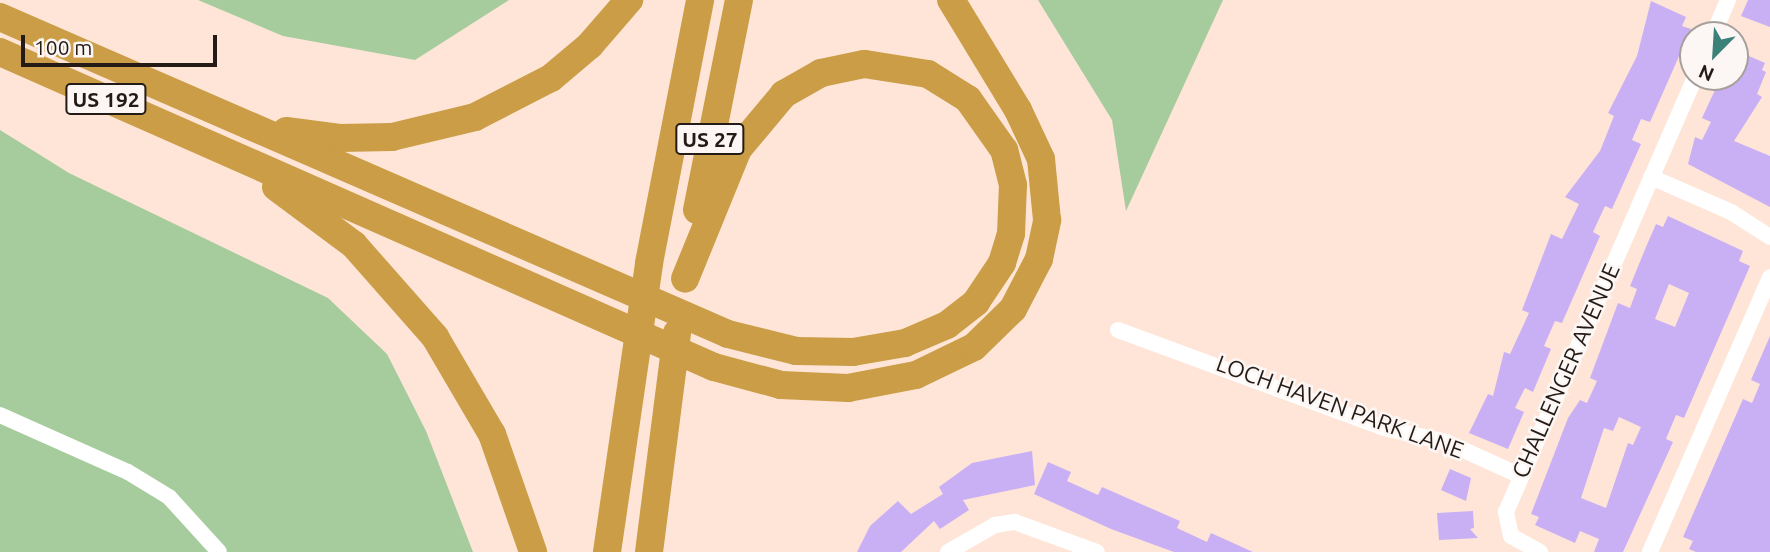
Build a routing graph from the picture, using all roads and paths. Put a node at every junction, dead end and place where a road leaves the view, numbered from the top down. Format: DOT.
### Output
graph roads {
  1 [pos="629,0"];
  2 [pos="700,0"];
  3 [pos="739,0"];
  4 [pos="951,0"];
  5 [pos="1728,0"];
  6 [pos="0,17"];
  7 [pos="1719,21"];
  8 [pos="0,52"];
  9 [pos="1689,91"];
  10 [pos="173,93"];
  11 [pos="212,146"];
  12 [pos="1651,177"];
  13 [pos="1770,237"];
  14 [pos="1770,277"];
  15 [pos="685,279"];
  16 [pos="1118,330"];
  17 [pos="0,415"];
  18 [pos="1521,475"];
  19 [pos="609,543"];
  20 [pos="219,552"];
  21 [pos="533,552"];
  22 [pos="649,552"];
  23 [pos="948,552"];
  24 [pos="1097,552"];
  25 [pos="1540,552"];
  26 [pos="1650,552"];
  1 -- 10 [label="highway"];
  2 -- 19 [label="highway, US 27"];
  3 -- 15 [label="highway, US 27"];
  4 -- 11 [label="highway"];
  5 -- 7 [label="street"];
  6 -- 10 [label="highway, US 192"];
  8 -- 11 [label="highway, US 192"];
  9 -- 12 [label="street, CHALLENGER AVENUE"];
  10 -- 15 [label="highway"];
  11 -- 21 [label="highway"];
  12 -- 13 [label="street"];
  12 -- 18 [label="street, CHALLENGER AVENUE"];
  14 -- 26 [label="street"];
  15 -- 22 [label="highway, US 27"];
  16 -- 18 [label="street, LOCH HAVEN PARK LANE"];
  17 -- 20 [label="street"];
  18 -- 25 [label="street, CHALLENGER AVENUE"];
  23 -- 24 [label="street"];
}
